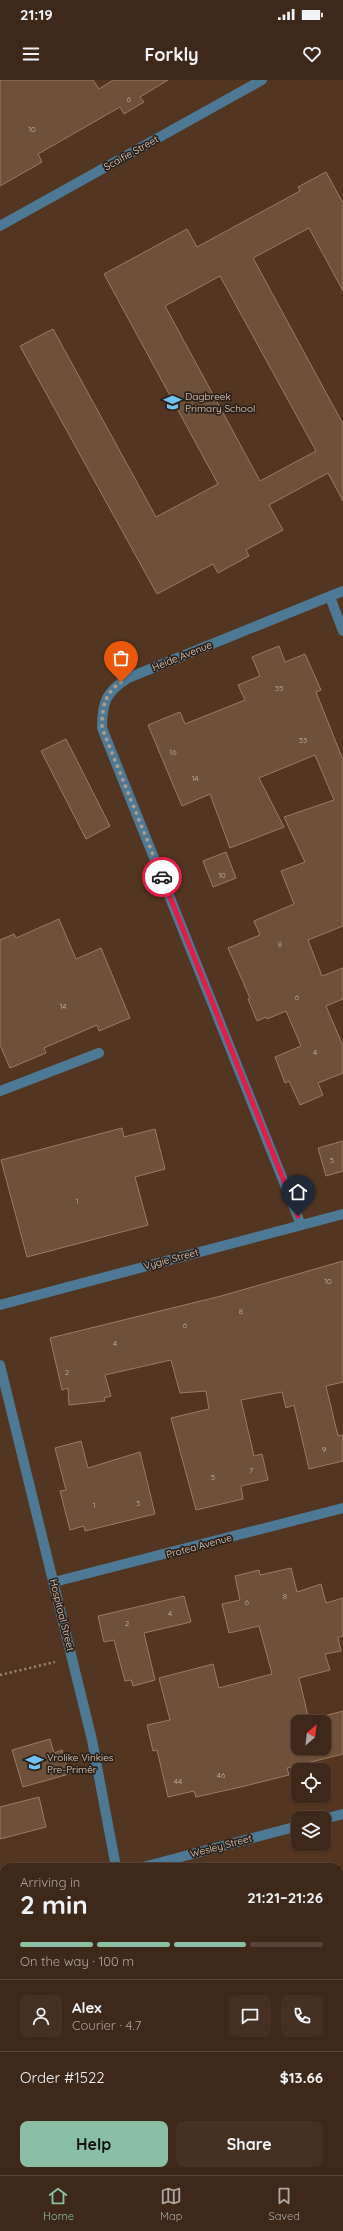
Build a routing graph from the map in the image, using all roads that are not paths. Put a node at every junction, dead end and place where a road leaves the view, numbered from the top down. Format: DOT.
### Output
graph roads {
  1 [pos="262,80"];
  2 [pos="0,226"];
  3 [pos="343,591"];
  4 [pos="330,597"];
  5 [pos="343,630"];
  6 [pos="99,1053"];
  7 [pos="0,1091"];
  8 [pos="343,1214"];
  9 [pos="300,1225"];
  10 [pos="0,1305"];
  11 [pos="0,1365"];
  12 [pos="343,1508"];
  13 [pos="54,1582"];
  14 [pos="343,1814"];
  15 [pos="331,1817"];
  16 [pos="291,1828"];
  17 [pos="115,1863"];
  18 [pos="158,1863"];
  1 -- 2 [label="street, Scaifie Street"];
  3 -- 4 [label="street, Heide Avenue"];
  4 -- 5 [label="street"];
  4 -- 9 [label="street, Heide Avenue"];
  6 -- 7 [label="street"];
  8 -- 9 [label="street, Vygie Street"];
  9 -- 10 [label="street, Vygie Street"];
  11 -- 13 [label="street, Hospitaal Street"];
  12 -- 13 [label="street, Protea Avenue"];
  13 -- 17 [label="street, Hospitaal Street"];
  14 -- 15 [label="street"];
  16 -- 18 [label="street, Wesley Street"];
}
